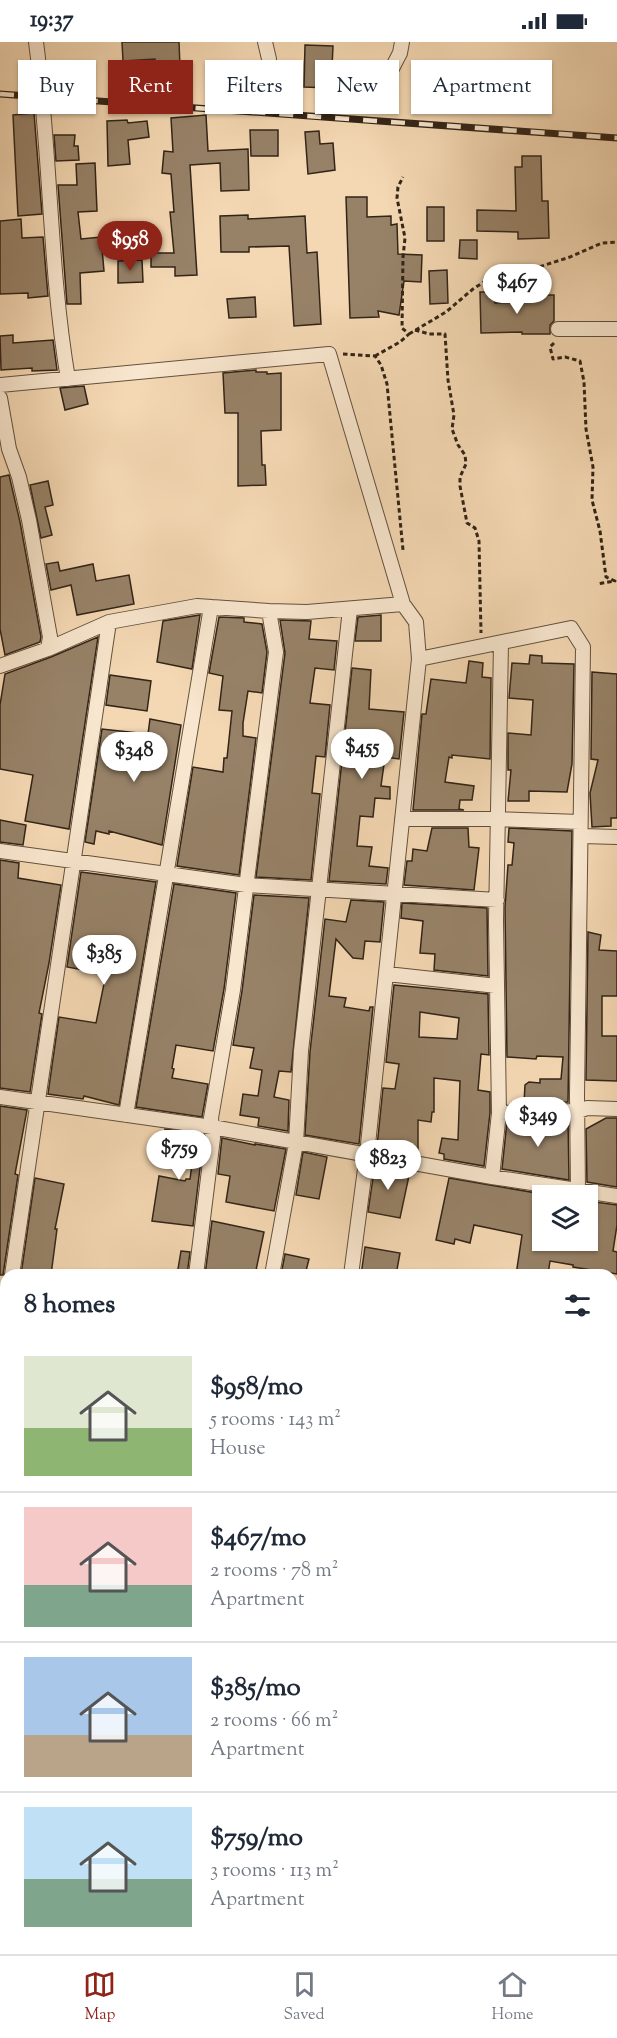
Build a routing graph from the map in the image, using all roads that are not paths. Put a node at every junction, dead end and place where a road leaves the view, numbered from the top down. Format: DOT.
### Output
graph roads {
  1 [pos="36,42"];
  2 [pos="265,42"];
  3 [pos="402,42"];
  4 [pos="269,59"];
  5 [pos="396,60"];
  6 [pos="617,328"];
  7 [pos="558,329"];
  8 [pos="68,379"];
  9 [pos="0,385"];
  10 [pos="0,398"];
  11 [pos="403,604"];
  12 [pos="211,607"];
  13 [pos="350,609"];
  14 [pos="269,611"];
  15 [pos="108,622"];
  16 [pos="501,643"];
  17 [pos="48,649"];
  18 [pos="419,659"];
  19 [pos="1,670"];
  20 [pos="402,819"];
  21 [pos="497,819"];
  22 [pos="580,822"];
  23 [pos="582,836"];
  24 [pos="617,837"];
  25 [pos="0,851"];
  26 [pos="72,862"];
  27 [pos="166,874"];
  28 [pos="246,885"];
  29 [pos="318,890"];
  30 [pos="394,894"];
  31 [pos="497,900"];
  32 [pos="387,974"];
  33 [pos="497,986"];
  34 [pos="0,1097"];
  35 [pos="38,1102"];
  36 [pos="617,1109"];
  37 [pos="579,1111"];
  38 [pos="500,1113"];
  39 [pos="126,1115"];
  40 [pos="212,1127"];
  41 [pos="296,1143"];
  42 [pos="367,1154"];
  43 [pos="492,1177"];
  44 [pos="541,1185"];
  45 [pos="578,1185"];
  46 [pos="598,1194"];
  47 [pos="617,1196"];
  48 [pos="13,1269"];
  49 [pos="197,1269"];
  50 [pos="273,1269"];
  51 [pos="352,1269"];
  1 -- 8 [label="street"];
  2 -- 4 [label="street"];
  3 -- 5 [label="street"];
  6 -- 7 [label="street"];
  8 -- 9 [label="street"];
  8 -- 11 [label="street"];
  10 -- 17 [label="street"];
  11 -- 13 [label="street"];
  11 -- 18 [label="street"];
  12 -- 14 [label="street"];
  12 -- 15 [label="street"];
  12 -- 27 [label="street"];
  13 -- 14 [label="street"];
  13 -- 29 [label="street"];
  14 -- 28 [label="street"];
  15 -- 17 [label="street"];
  15 -- 26 [label="street"];
  16 -- 18 [label="street"];
  16 -- 21 [label="street"];
  16 -- 22 [label="street"];
  17 -- 19 [label="street"];
  18 -- 20 [label="street"];
  20 -- 21 [label="street"];
  20 -- 30 [label="street"];
  21 -- 22 [label="street"];
  21 -- 31 [label="street"];
  22 -- 23 [label="street"];
  23 -- 24 [label="street"];
  23 -- 37 [label="street"];
  25 -- 26 [label="street"];
  26 -- 27 [label="street"];
  26 -- 35 [label="street"];
  27 -- 28 [label="street"];
  27 -- 39 [label="street"];
  28 -- 29 [label="street"];
  28 -- 40 [label="street"];
  29 -- 30 [label="street"];
  29 -- 41 [label="street"];
  30 -- 31 [label="street"];
  30 -- 32 [label="street"];
  31 -- 33 [label="street"];
  32 -- 33 [label="street"];
  32 -- 42 [label="street"];
  33 -- 38 [label="street"];
  34 -- 35 [label="street"];
  35 -- 39 [label="street"];
  35 -- 48 [label="street"];
  36 -- 37 [label="street"];
  37 -- 38 [label="street"];
  37 -- 45 [label="street"];
  38 -- 43 [label="street"];
  39 -- 40 [label="street"];
  40 -- 41 [label="street"];
  40 -- 49 [label="street"];
  41 -- 42 [label="street"];
  41 -- 50 [label="street"];
  42 -- 43 [label="street"];
  42 -- 51 [label="street"];
  43 -- 44 [label="street"];
  46 -- 47 [label="street"];
}
